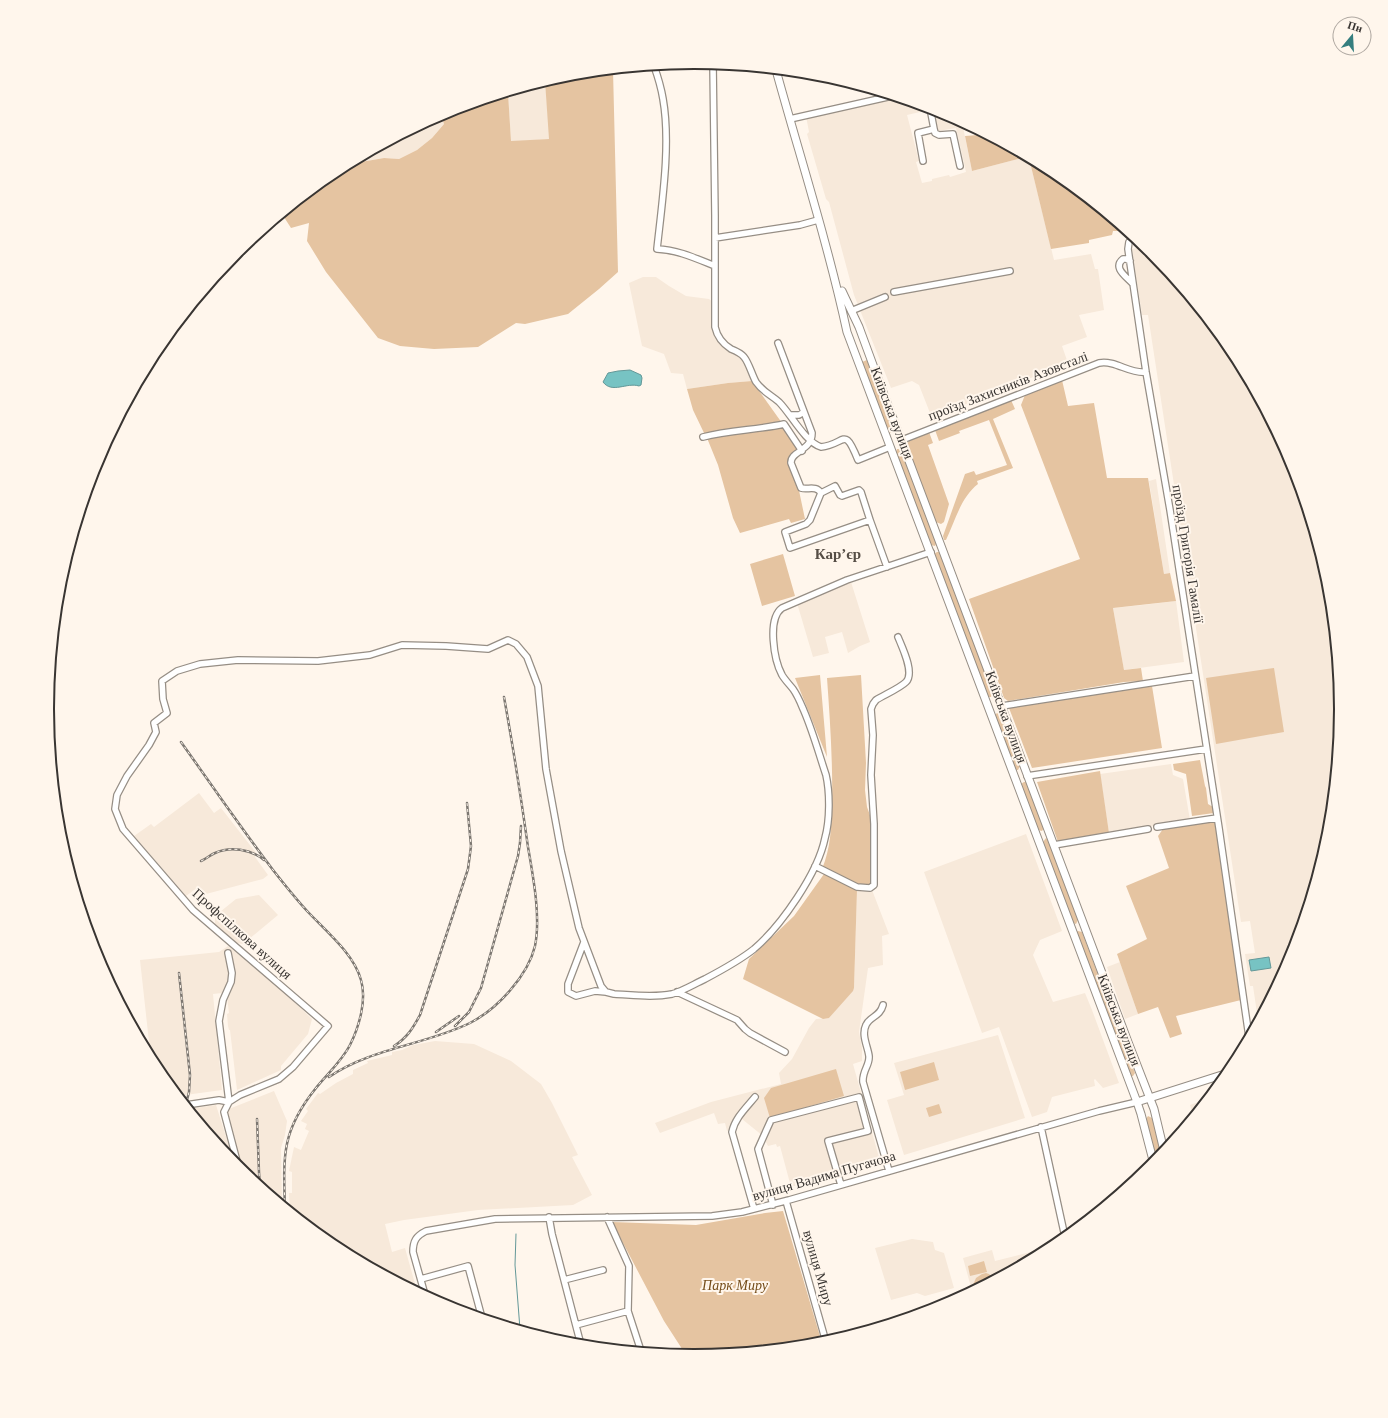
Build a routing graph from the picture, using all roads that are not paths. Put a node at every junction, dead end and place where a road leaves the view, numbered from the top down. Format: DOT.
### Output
graph roads {
  1 [pos="713,69"];
  2 [pos="655,70"];
  3 [pos="777,74"];
  4 [pos="883,98"];
  5 [pos="931,115"];
  6 [pos="790,119"];
  7 [pos="934,129"];
  8 [pos="923,161"];
  9 [pos="960,166"];
  10 [pos="818,220"];
  11 [pos="715,238"];
  12 [pos="1131,241"];
  13 [pos="1128,254"];
  14 [pos="1121,260"];
  15 [pos="1130,261"];
  16 [pos="715,266"];
  17 [pos="1010,271"];
  18 [pos="835,278"];
  19 [pos="1133,284"];
  20 [pos="894,292"];
  21 [pos="884,297"];
  22 [pos="851,311"];
  23 [pos="778,343"];
  24 [pos="1146,372"];
  25 [pos="804,412"];
  26 [pos="790,415"];
  27 [pos="703,437"];
  28 [pos="811,440"];
  29 [pos="902,440"];
  30 [pos="890,446"];
  31 [pos="802,451"];
  32 [pos="821,493"];
  33 [pos="870,520"];
  34 [pos="942,548"];
  35 [pos="931,552"];
  36 [pos="887,567"];
  37 [pos="898,637"];
  38 [pos="1195,676"];
  39 [pos="1002,706"];
  40 [pos="990,710"];
  41 [pos="1206,749"];
  42 [pos="1027,776"];
  43 [pos="1016,780"];
  44 [pos="1217,818"];
  45 [pos="1157,827"];
  46 [pos="1148,829"];
  47 [pos="1050,834"];
  48 [pos="1038,838"];
  49 [pos="1054,845"];
  50 [pos="815,866"];
  51 [pos="1084,925"];
  52 [pos="1072,929"];
  53 [pos="584,942"];
  54 [pos="228,953"];
  55 [pos="606,992"];
  56 [pos="677,992"];
  57 [pos="883,1005"];
  58 [pos="1248,1029"];
  59 [pos="785,1052"];
  60 [pos="1218,1076"];
  61 [pos="755,1097"];
  62 [pos="1150,1098"];
  63 [pos="229,1102"];
  64 [pos="1137,1102"];
  65 [pos="190,1104"];
  66 [pos="1041,1128"];
  67 [pos="1162,1145"];
  68 [pos="236,1156"];
  69 [pos="1152,1156"];
  70 [pos="889,1171"];
  71 [pos="841,1185"];
  72 [pos="786,1201"];
  73 [pos="773,1205"];
  74 [pos="754,1210"];
  75 [pos="549,1217"];
  76 [pos="607,1217"];
  77 [pos="1064,1231"];
  78 [pos="603,1270"];
  79 [pos="421,1279"];
  80 [pos="564,1280"];
  81 [pos="423,1289"];
  82 [pos="480,1312"];
  83 [pos="628,1312"];
  84 [pos="576,1325"];
  85 [pos="824,1336"];
  86 [pos="579,1339"];
  87 [pos="640,1347"];
  1 -- 11 [label="street"];
  2 -- 16 [label="street"];
  3 -- 6 [label="main road, Київська вулиця"];
  4 -- 6 [label="street"];
  5 -- 7 [label="street"];
  6 -- 10 [label="main road, Київська вулиця"];
  7 -- 8 [label="street"];
  7 -- 9 [label="street"];
  10 -- 11 [label="street"];
  10 -- 18 [label="main road, Київська вулиця"];
  11 -- 16 [label="street"];
  12 -- 13 [label="street, проїзд Григорія Гамалії"];
  13 -- 14 [label="street"];
  13 -- 15 [label="street, проїзд Григорія Гамалії"];
  14 -- 15 [label="street"];
  14 -- 19 [label="street"];
  15 -- 19 [label="street, проїзд Григорія Гамалії"];
  16 -- 26 [label="street"];
  17 -- 20 [label="street"];
  18 -- 22 [label="main road, Київська вулиця"];
  18 -- 30 [label="main road, Київська вулиця"];
  19 -- 24 [label="street, проїзд Григорія Гамалії"];
  21 -- 22 [label="street"];
  22 -- 29 [label="main road, Київська вулиця"];
  23 -- 25 [label="street"];
  24 -- 29 [label="street, проїзд Захисників Азовсталі"];
  24 -- 38 [label="street, проїзд Григорія Гамалії"];
  25 -- 26 [label="street"];
  25 -- 28 [label="street"];
  26 -- 28 [label="street"];
  27 -- 31 [label="street"];
  28 -- 30 [label="street"];
  28 -- 31 [label="street"];
  29 -- 30 [label="main road"];
  29 -- 34 [label="main road, Київська вулиця"];
  30 -- 35 [label="main road, Київська вулиця"];
  31 -- 32 [label="street"];
  32 -- 33 [label="street"];
  32 -- 33 [label="street"];
  33 -- 36 [label="street"];
  34 -- 35 [label="main road"];
  34 -- 39 [label="main road, Київська вулиця"];
  35 -- 36 [label="street"];
  35 -- 40 [label="main road, Київська вулиця"];
  36 -- 50 [label="street"];
  37 -- 50 [label="street"];
  38 -- 39 [label="street"];
  38 -- 41 [label="street, проїзд Григорія Гамалії"];
  39 -- 40 [label="main road"];
  39 -- 42 [label="main road, Київська вулиця"];
  40 -- 43 [label="main road, Київська вулиця"];
  41 -- 42 [label="street"];
  41 -- 44 [label="street, проїзд Григорія Гамалії"];
  42 -- 43 [label="main road"];
  42 -- 47 [label="main road, Київська вулиця"];
  43 -- 48 [label="main road, Київська вулиця"];
  44 -- 45 [label="street"];
  44 -- 58 [label="street, проїзд Григорія Гамалії"];
  46 -- 49 [label="street"];
  47 -- 48 [label="main road"];
  47 -- 49 [label="main road, Київська вулиця"];
  48 -- 52 [label="main road, Київська вулиця"];
  49 -- 51 [label="main road, Київська вулиця"];
  50 -- 56 [label="street"];
  51 -- 52 [label="main road"];
  51 -- 62 [label="main road, Київська вулиця"];
  52 -- 64 [label="main road, Київська вулиця"];
  53 -- 55 [label="street"];
  53 -- 55 [label="street"];
  53 -- 63 [label="street, Профспілкова вулиця"];
  54 -- 63 [label="street, Профспілкова вулиця"];
  55 -- 56 [label="street"];
  56 -- 59 [label="street"];
  57 -- 70 [label="street"];
  60 -- 62 [label="main road, вулиця Вадима Пугачова"];
  61 -- 74 [label="street"];
  62 -- 64 [label="main road, вулиця Вадима Пугачова"];
  62 -- 67 [label="main road, Київська вулиця"];
  63 -- 65 [label="street"];
  63 -- 68 [label="street, Профспілкова вулиця"];
  64 -- 66 [label="street, вулиця Вадима Пугачова"];
  64 -- 69 [label="main road, Київська вулиця"];
  66 -- 70 [label="street, вулиця Вадима Пугачова"];
  66 -- 77 [label="street"];
  70 -- 71 [label="street, вулиця Вадима Пугачова"];
  71 -- 72 [label="street, вулиця Вадима Пугачова"];
  71 -- 73 [label="street"];
  72 -- 73 [label="street, вулиця Вадима Пугачова"];
  72 -- 85 [label="street, вулиця Миру"];
  73 -- 74 [label="street, вулиця Вадима Пугачова"];
  74 -- 76 [label="street, вулиця Вадима Пугачова"];
  75 -- 76 [label="street, вулиця Вадима Пугачова"];
  75 -- 79 [label="street, вулиця Вадима Пугачова"];
  75 -- 80 [label="street"];
  76 -- 83 [label="street"];
  78 -- 80 [label="street"];
  79 -- 81 [label="street"];
  79 -- 82 [label="street"];
  80 -- 84 [label="street"];
  83 -- 84 [label="street"];
  83 -- 87 [label="street"];
  84 -- 86 [label="street"];
}
